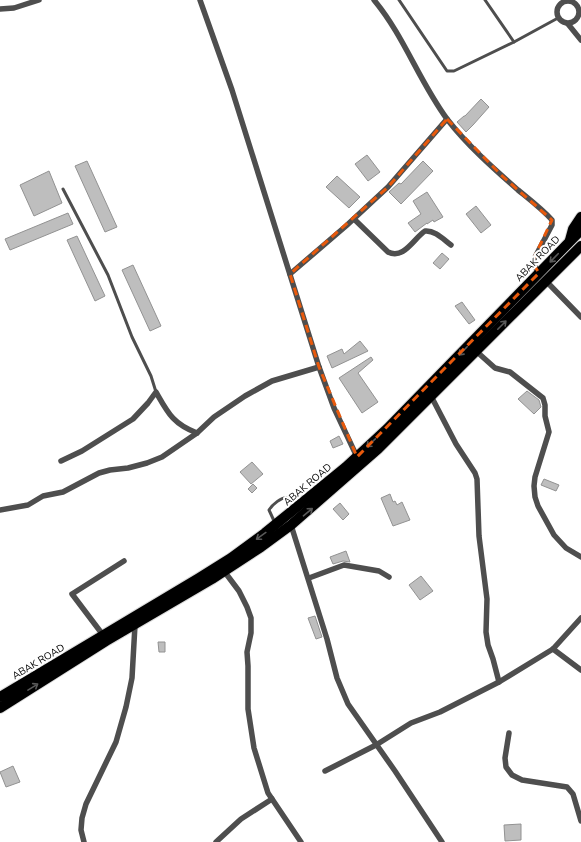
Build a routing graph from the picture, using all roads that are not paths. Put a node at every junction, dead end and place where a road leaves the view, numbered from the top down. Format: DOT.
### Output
graph roads {
  1 [pos="39,0"];
  2 [pos="200,0"];
  3 [pos="374,0"];
  4 [pos="399,0"];
  5 [pos="485,0"];
  6 [pos="580,6"];
  7 [pos="0,9"];
  8 [pos="558,18"];
  9 [pos="580,19"];
  10 [pos="568,24"];
  11 [pos="581,40"];
  12 [pos="514,42"];
  13 [pos="447,119"];
  14 [pos="63,189"];
  15 [pos="581,217"];
  16 [pos="354,219"];
  17 [pos="581,230"];
  18 [pos="569,242"];
  19 [pos="451,245"];
  20 [pos="581,246"];
  21 [pos="576,255"];
  22 [pos="539,273"];
  23 [pos="290,274"];
  24 [pos="546,281"];
  25 [pos="581,317"];
  26 [pos="476,351"];
  27 [pos="319,367"];
  28 [pos="156,392"];
  29 [pos="431,396"];
  30 [pos="196,433"];
  31 [pos="357,457"];
  32 [pos="61,461"];
  33 [pos="299,506"];
  34 [pos="0,510"];
  35 [pos="276,525"];
  36 [pos="292,525"];
  37 [pos="581,557"];
  38 [pos="124,561"];
  39 [pos="224,571"];
  40 [pos="389,577"];
  41 [pos="308,578"];
  42 [pos="581,618"];
  43 [pos="135,625"];
  44 [pos="104,638"];
  45 [pos="553,649"];
  46 [pos="581,670"];
  47 [pos="499,682"];
  48 [pos="0,697"];
  49 [pos="0,708"];
  50 [pos="509,733"];
  51 [pos="376,745"];
  52 [pos="325,771"];
  53 [pos="272,799"];
  54 [pos="581,821"];
  55 [pos="84,842"];
  56 [pos="216,842"];
  57 [pos="301,842"];
  58 [pos="442,842"];
  1 -- 7 [label="street"];
  2 -- 23 [label="street"];
  3 -- 13 [label="street"];
  4 -- 12 [label="lane"];
  5 -- 12 [label="lane"];
  6 -- 8 [label="street"];
  6 -- 9 [label="street"];
  8 -- 10 [label="street"];
  8 -- 12 [label="lane"];
  9 -- 10 [label="street"];
  10 -- 11 [label="street"];
  13 -- 16 [label="street"];
  13 -- 22 [label="street"];
  14 -- 28 [label="lane"];
  15 -- 18 [label="highway"];
  16 -- 19 [label="street"];
  16 -- 23 [label="street"];
  17 -- 18 [label="highway, ABAK ROAD"];
  18 -- 22 [label="highway, ABAK ROAD, one-way"];
  20 -- 21 [label="highway, ABAK ROAD"];
  21 -- 24 [label="highway, ABAK ROAD"];
  22 -- 31 [label="highway, ABAK ROAD, one-way"];
  23 -- 27 [label="street"];
  24 -- 25 [label="street"];
  26 -- 24 [label="highway, ABAK ROAD, one-way"];
  26 -- 29 [label="highway, ABAK ROAD"];
  26 -- 37 [label="street"];
  27 -- 30 [label="street"];
  27 -- 31 [label="street"];
  28 -- 30 [label="street"];
  28 -- 32 [label="street"];
  36 -- 29 [label="highway, ABAK ROAD, one-way"];
  29 -- 47 [label="street"];
  30 -- 34 [label="street"];
  31 -- 33 [label="highway, ABAK ROAD"];
  33 -- 35 [label="highway, ABAK ROAD"];
  33 -- 35 [label="lane"];
  35 -- 44 [label="highway, ABAK ROAD, one-way"];
  36 -- 39 [label="highway, ABAK ROAD"];
  36 -- 41 [label="street"];
  38 -- 44 [label="street"];
  39 -- 43 [label="highway, ABAK ROAD"];
  39 -- 53 [label="street"];
  40 -- 41 [label="street"];
  41 -- 51 [label="street"];
  42 -- 45 [label="street"];
  43 -- 44 [label="highway, ABAK ROAD"];
  43 -- 55 [label="street"];
  44 -- 48 [label="highway, ABAK ROAD"];
  49 -- 44 [label="highway, ABAK ROAD, one-way"];
  45 -- 46 [label="street"];
  45 -- 47 [label="street"];
  47 -- 51 [label="street"];
  50 -- 54 [label="street"];
  51 -- 52 [label="street"];
  51 -- 58 [label="street"];
  53 -- 56 [label="street"];
  53 -- 57 [label="street"];
}
